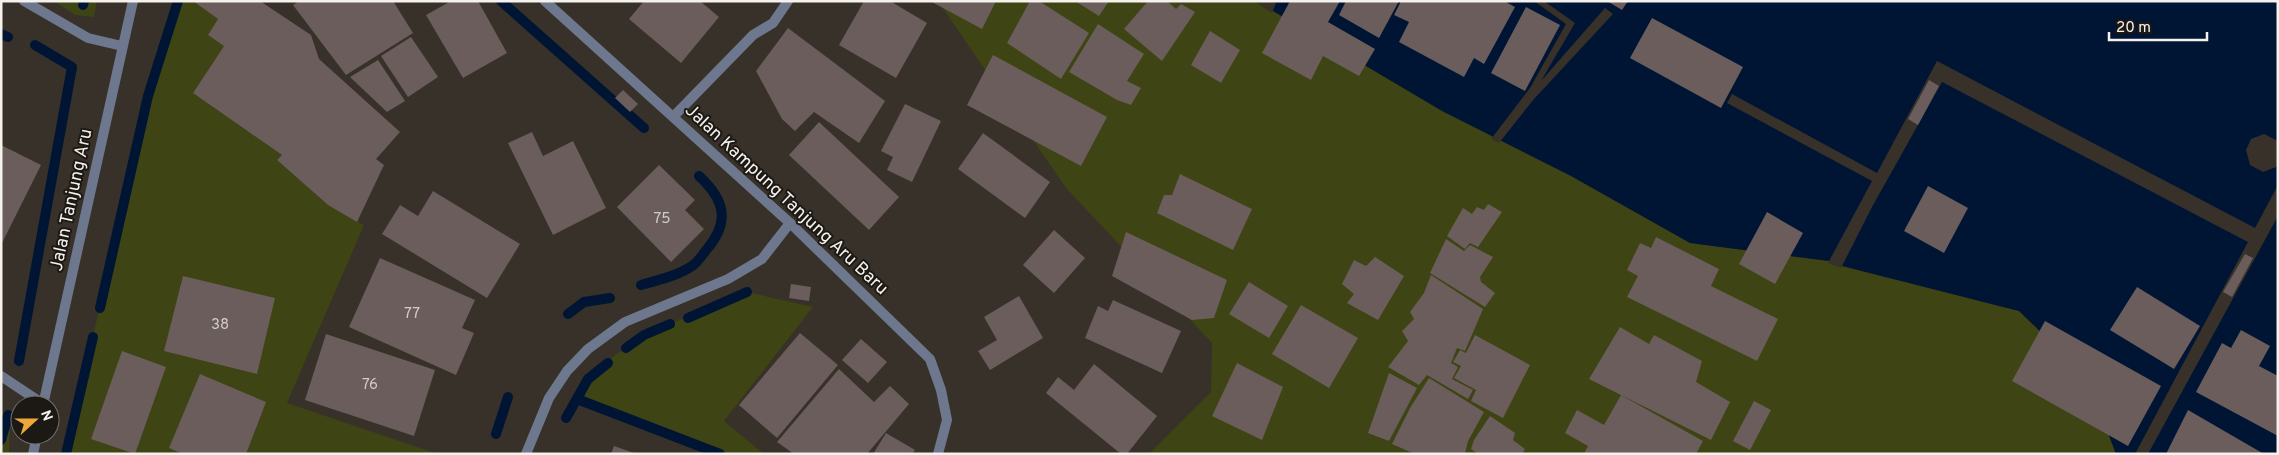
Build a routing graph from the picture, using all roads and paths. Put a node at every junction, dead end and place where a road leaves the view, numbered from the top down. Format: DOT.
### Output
graph roads {
  1 [pos="24,1"];
  2 [pos="133,1"];
  3 [pos="545,1"];
  4 [pos="788,1"];
  5 [pos="122,46"];
  6 [pos="674,116"];
  7 [pos="790,223"];
  8 [pos="1,376"];
  9 [pos="30,395"];
  10 [pos="45,395"];
  11 [pos="526,454"];
  12 [pos="938,454"];
  1 -- 5 [label="street"];
  2 -- 5 [label="street, Jalan Tanjung Aru"];
  3 -- 6 [label="street, Jalan Kampung Tanjung Aru Baru"];
  4 -- 6 [label="street"];
  5 -- 10 [label="street, Jalan Tanjung Aru"];
  6 -- 7 [label="street, Jalan Kampung Tanjung Aru Baru"];
  7 -- 11 [label="street"];
  7 -- 12 [label="street, Jalan Kampung Tanjung Aru Baru"];
  8 -- 9 [label="street"];
}
